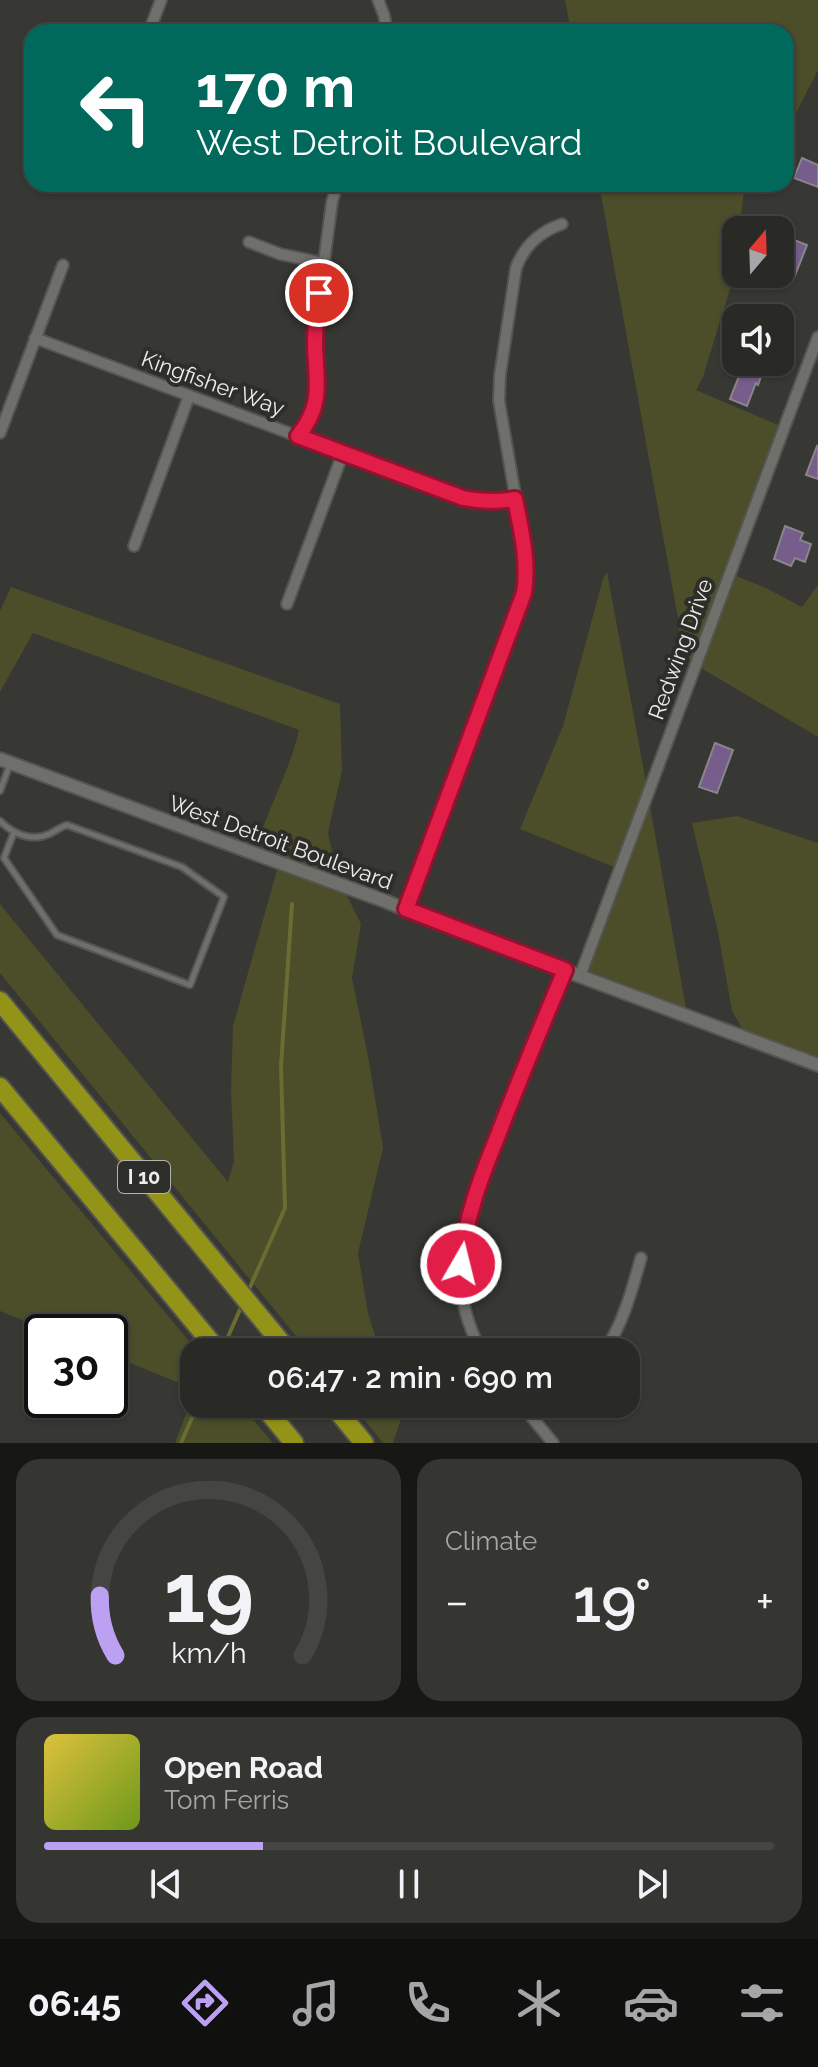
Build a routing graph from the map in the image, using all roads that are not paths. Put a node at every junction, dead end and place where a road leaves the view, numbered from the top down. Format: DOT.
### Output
graph roads {
  1 [pos="161,0"];
  2 [pos="378,0"];
  3 [pos="152,24"];
  4 [pos="386,24"];
  5 [pos="335,192"];
  6 [pos="562,224"];
  7 [pos="249,242"];
  8 [pos="323,263"];
  9 [pos="63,265"];
  10 [pos="818,337"];
  11 [pos="35,338"];
  12 [pos="189,396"];
  13 [pos="0,433"];
  14 [pos="298,436"];
  15 [pos="343,453"];
  16 [pos="515,499"];
  17 [pos="134,546"];
  18 [pos="287,604"];
  19 [pos="5,761"];
  20 [pos="0,791"];
  21 [pos="0,821"];
  22 [pos="14,832"];
  23 [pos="406,909"];
  24 [pos="565,970"];
  25 [pos="580,976"];
  26 [pos="0,1001"];
  27 [pos="818,1065"];
  28 [pos="0,1087"];
  29 [pos="641,1258"];
  30 [pos="207,1338"];
  31 [pos="277,1338"];
  32 [pos="474,1338"];
  33 [pos="614,1338"];
  34 [pos="273,1418"];
  35 [pos="343,1418"];
  36 [pos="535,1418"];
  37 [pos="294,1443"];
  38 [pos="364,1443"];
  39 [pos="553,1443"];
  1 -- 3 [label="street"];
  2 -- 4 [label="street"];
  5 -- 8 [label="street"];
  6 -- 16 [label="street"];
  7 -- 8 [label="street"];
  8 -- 14 [label="street"];
  9 -- 11 [label="street"];
  10 -- 25 [label="street, Redwing Drive"];
  11 -- 12 [label="street, Kingfisher Way"];
  11 -- 13 [label="street"];
  12 -- 14 [label="street, Kingfisher Way"];
  12 -- 17 [label="street"];
  14 -- 15 [label="street, Kingfisher Way"];
  15 -- 16 [label="street, Kingfisher Way"];
  15 -- 18 [label="street"];
  16 -- 23 [label="street"];
  19 -- 20 [label="lane"];
  19 -- 23 [label="street, West Detroit Boulevard"];
  21 -- 22 [label="lane"];
  22 -- 22 [label="lane"];
  23 -- 24 [label="street, West Detroit Boulevard"];
  24 -- 25 [label="street, West Detroit Boulevard"];
  24 -- 32 [label="street"];
  25 -- 27 [label="street, West Detroit Boulevard"];
  26 -- 31 [label="highway, I 10"];
  28 -- 30 [label="highway, I 10"];
  29 -- 33 [label="street"];
  34 -- 37 [label="highway"];
  35 -- 38 [label="highway"];
  36 -- 39 [label="street"];
}
